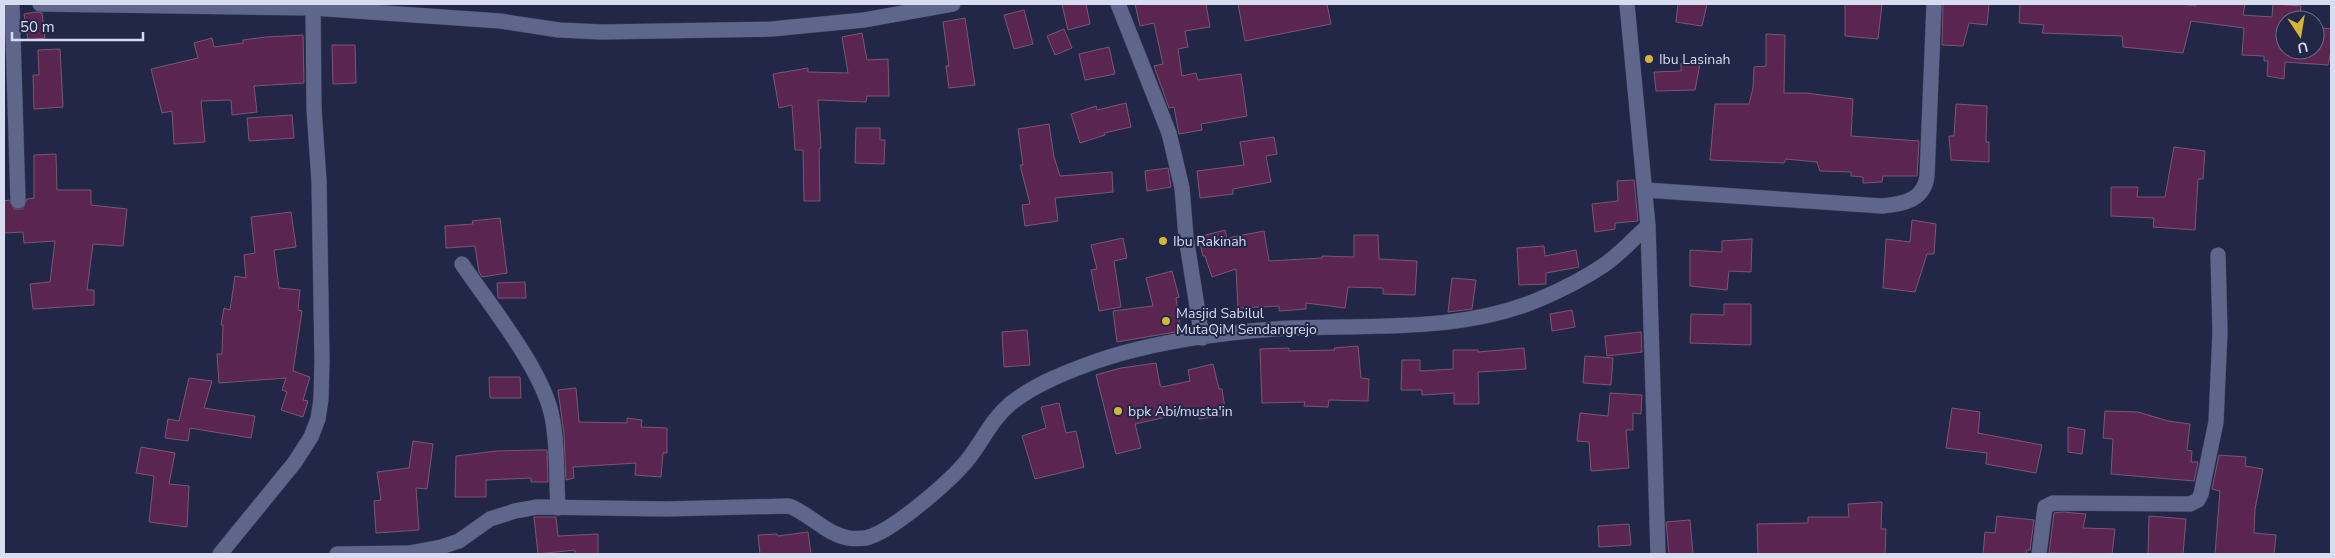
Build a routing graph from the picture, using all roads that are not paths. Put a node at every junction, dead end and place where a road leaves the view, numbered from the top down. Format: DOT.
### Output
graph roads {
  1 [pos="12,4"];
  2 [pos="40,4"];
  3 [pos="953,4"];
  4 [pos="1118,4"];
  5 [pos="1627,4"];
  6 [pos="1934,4"];
  7 [pos="313,6"];
  8 [pos="11,160"];
  9 [pos="1645,190"];
  10 [pos="18,200"];
  11 [pos="1648,226"];
  12 [pos="2218,255"];
  13 [pos="462,264"];
  14 [pos="1202,338"];
  15 [pos="558,508"];
  16 [pos="220,554"];
  17 [pos="337,554"];
  18 [pos="390,554"];
  19 [pos="1658,554"];
  20 [pos="2040,554"];
  1 -- 8 [label="street"];
  2 -- 7 [label="street"];
  3 -- 7 [label="street"];
  4 -- 14 [label="street"];
  5 -- 9 [label="street"];
  6 -- 9 [label="street"];
  7 -- 16 [label="street"];
  8 -- 10 [label="street"];
  9 -- 11 [label="street"];
  11 -- 14 [label="street"];
  11 -- 19 [label="street"];
  12 -- 20 [label="street"];
  13 -- 15 [label="street"];
  14 -- 15 [label="street"];
  15 -- 18 [label="street"];
  17 -- 18 [label="street"];
}
